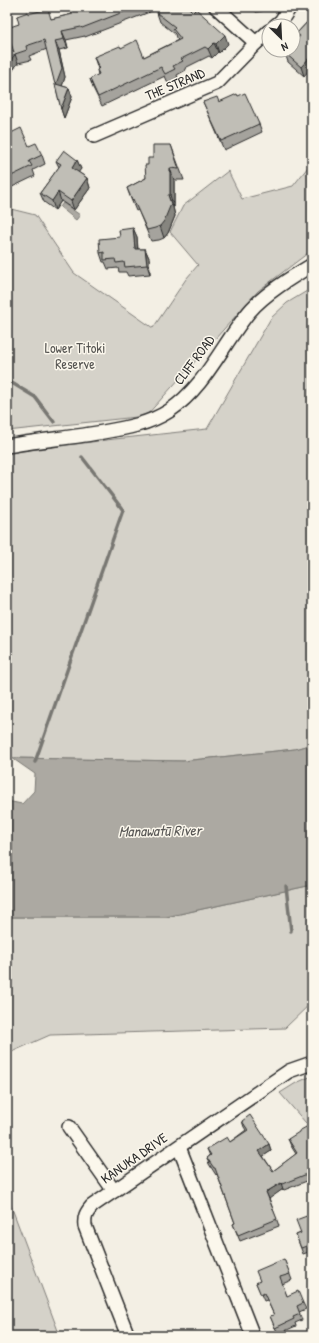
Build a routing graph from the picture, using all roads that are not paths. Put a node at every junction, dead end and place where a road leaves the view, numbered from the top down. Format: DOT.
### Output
graph roads {
  1 [pos="216,7"];
  2 [pos="290,7"];
  3 [pos="283,18"];
  4 [pos="261,38"];
  5 [pos="256,43"];
  6 [pos="94,136"];
  7 [pos="312,265"];
  8 [pos="7,446"];
  9 [pos="312,1063"];
  10 [pos="69,1126"];
  11 [pos="179,1147"];
  12 [pos="114,1191"];
  13 [pos="128,1336"];
  14 [pos="253,1336"];
  1 -- 5 [label="street"];
  2 -- 3 [label="street"];
  4 -- 5 [label="street, THE STRAND"];
  5 -- 6 [label="street, THE STRAND"];
  7 -- 8 [label="street, CLIFF ROAD"];
  9 -- 11 [label="street, KANUKA DRIVE"];
  10 -- 12 [label="street"];
  11 -- 12 [label="street, KANUKA DRIVE"];
  11 -- 14 [label="street"];
  12 -- 13 [label="street, KANUKA DRIVE"];
}
